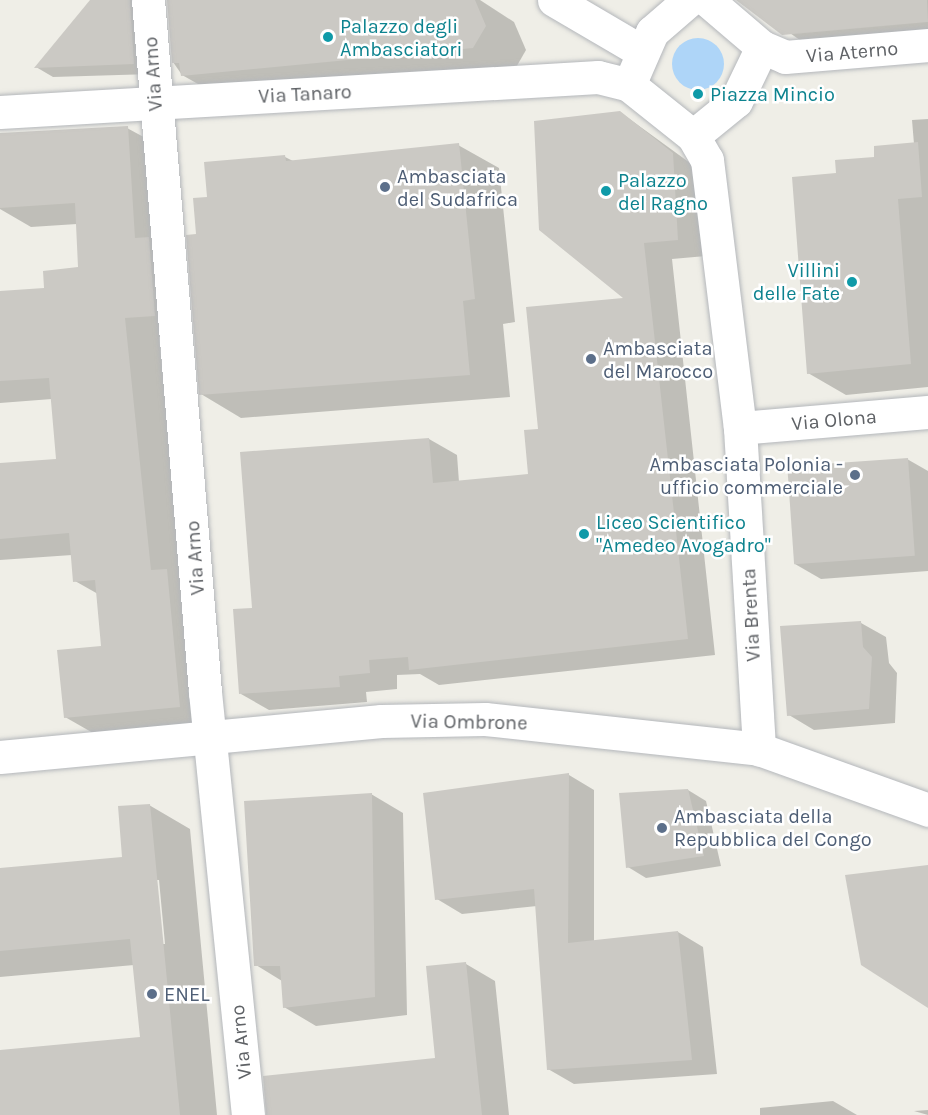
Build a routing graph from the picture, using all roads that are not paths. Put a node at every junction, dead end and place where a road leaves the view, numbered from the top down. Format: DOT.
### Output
graph roads {
  1 [pos="148,0"];
  2 [pos="554,0"];
  3 [pos="689,0"];
  4 [pos="707,0"];
  5 [pos="928,45"];
  6 [pos="641,51"];
  7 [pos="769,51"];
  8 [pos="620,81"];
  9 [pos="154,101"];
  10 [pos="0,112"];
  11 [pos="700,148"];
  12 [pos="928,412"];
  13 [pos="740,428"];
  14 [pos="210,736"];
  15 [pos="759,749"];
  16 [pos="0,757"];
  17 [pos="928,810"];
  18 [pos="248,1115"];
  1 -- 9 [label="street, Via Arno"];
  2 -- 6 [label="street"];
  3 -- 6 [label="street"];
  4 -- 7 [label="street"];
  5 -- 7 [label="street, Via Aterno"];
  6 -- 8 [label="street"];
  7 -- 11 [label="street"];
  8 -- 9 [label="street, Via Tanaro"];
  8 -- 11 [label="street"];
  9 -- 10 [label="street, Via Tanaro"];
  9 -- 14 [label="street, Via Arno"];
  11 -- 13 [label="street, Via Brenta"];
  12 -- 13 [label="street, Via Olona"];
  13 -- 15 [label="street, Via Brenta"];
  14 -- 15 [label="street, Via Ombrone"];
  14 -- 16 [label="street, Via Ombrone"];
  14 -- 18 [label="street, Via Arno"];
  15 -- 17 [label="street, Via Ombrone"];
}
